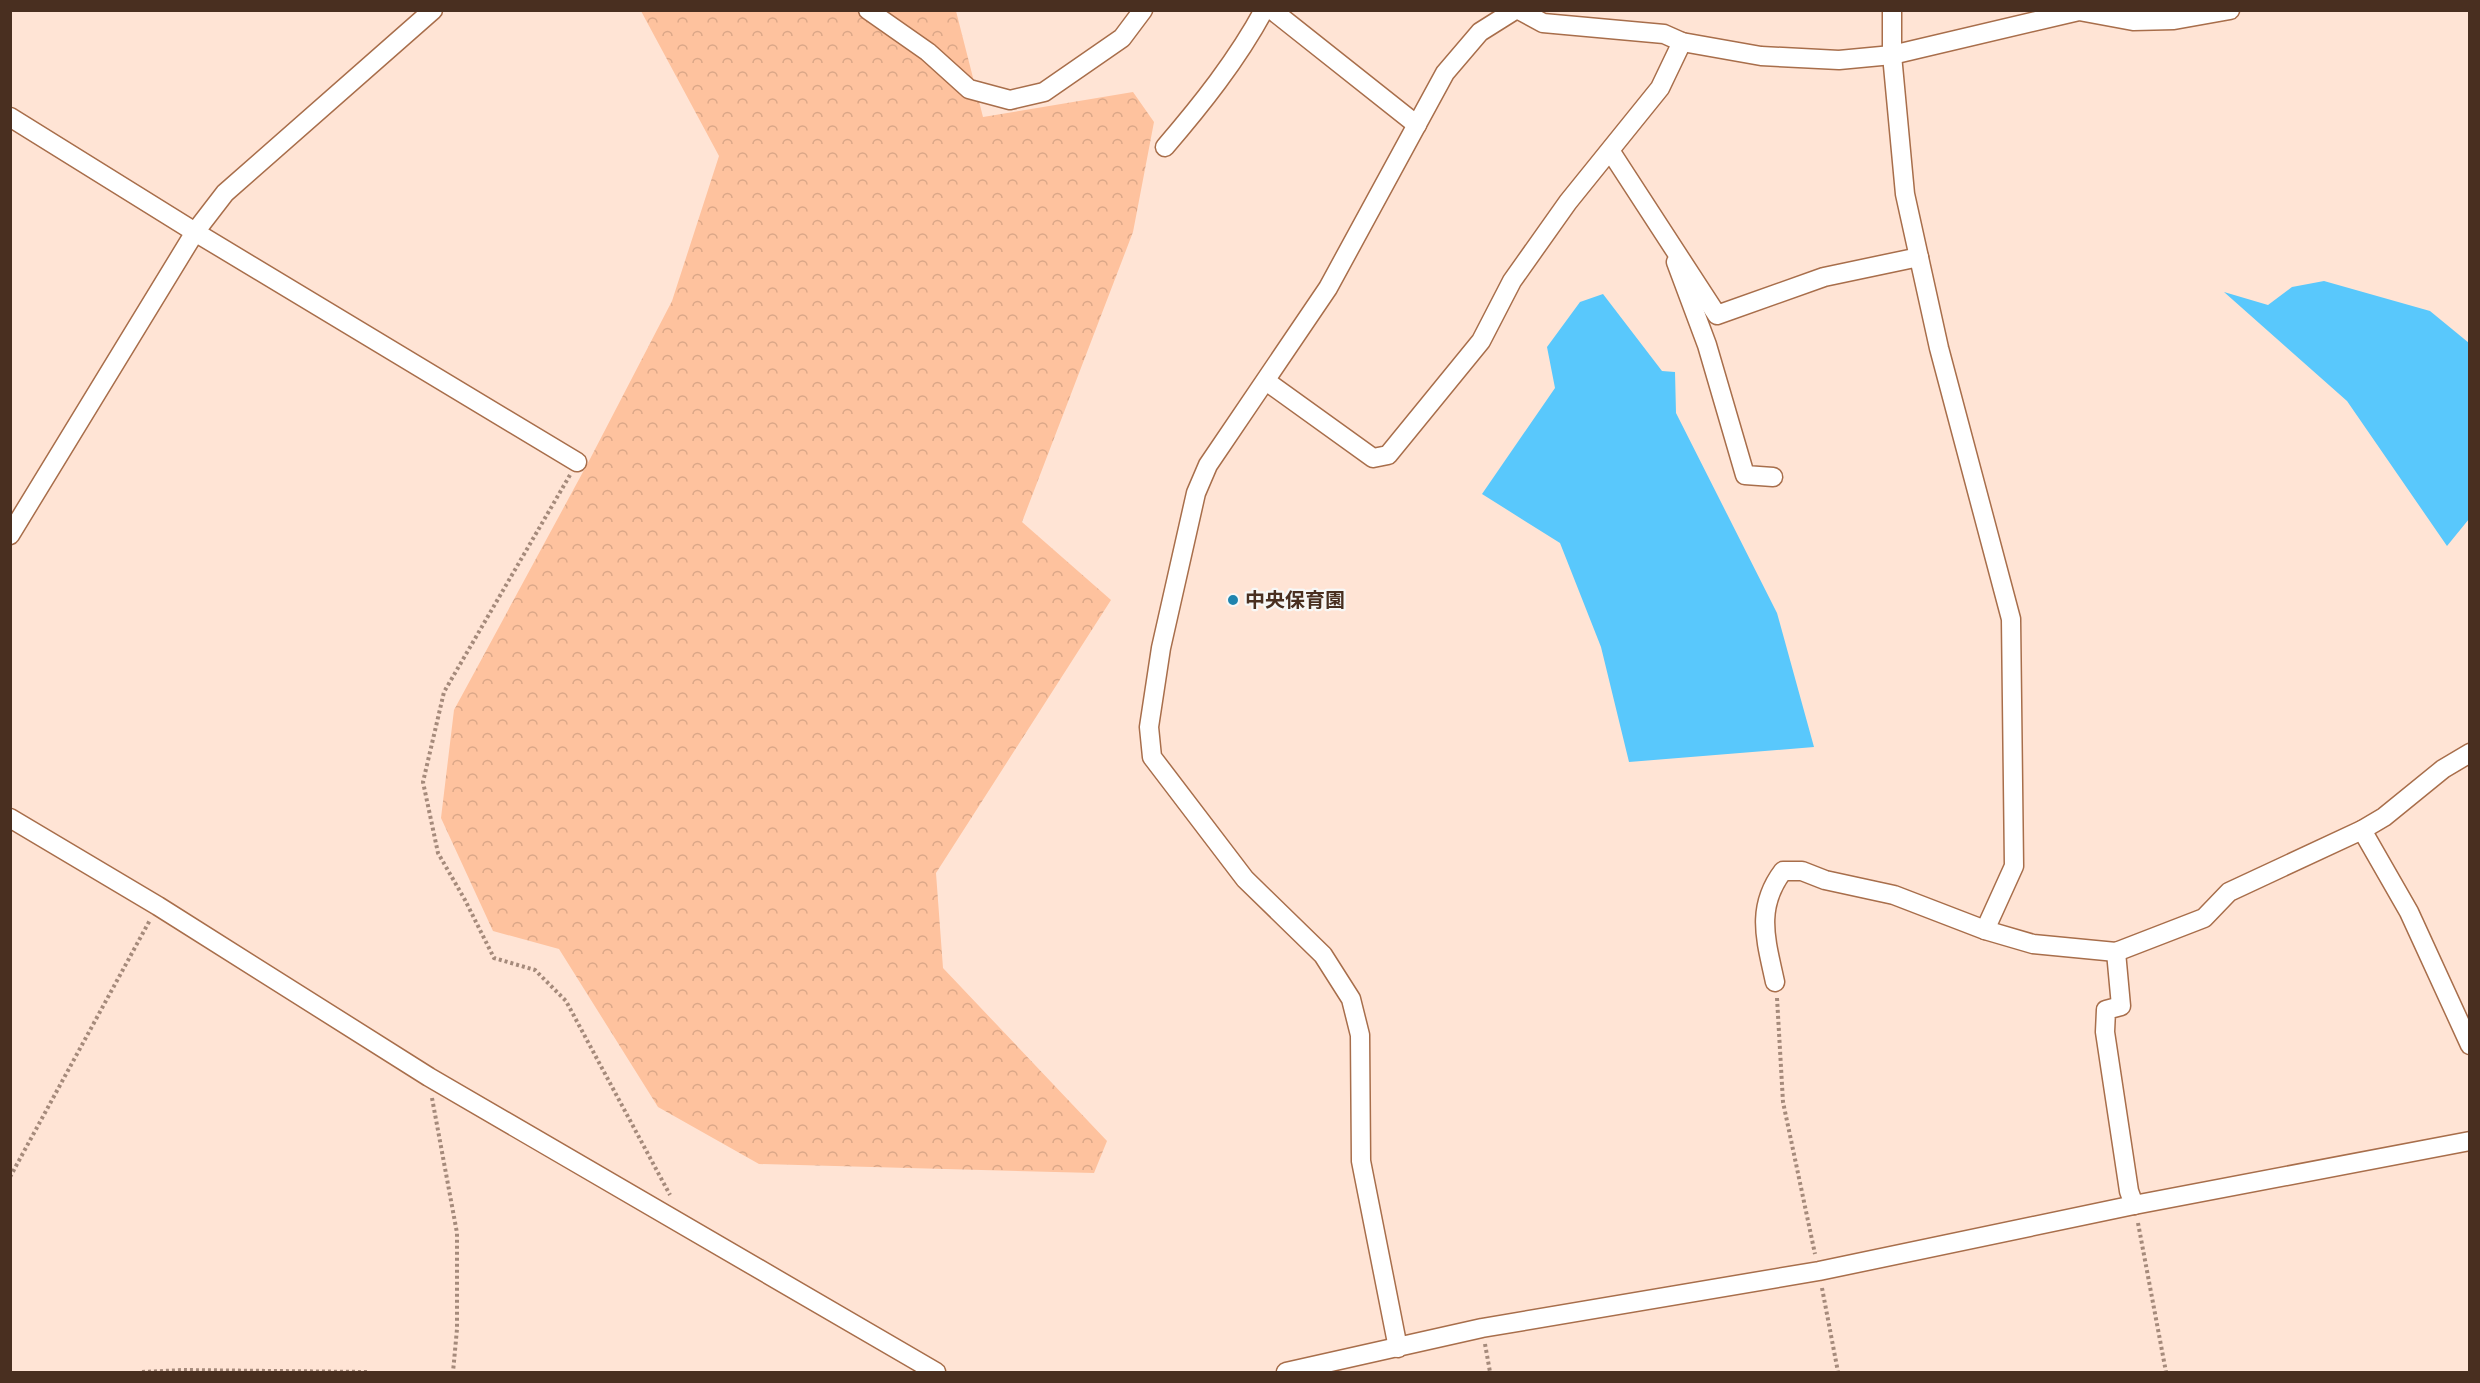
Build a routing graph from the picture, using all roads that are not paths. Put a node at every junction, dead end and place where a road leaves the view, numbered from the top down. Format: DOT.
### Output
graph roads {
  1 [pos="433,10"];
  2 [pos="868,10"];
  3 [pos="1143,10"];
  4 [pos="1264,10"];
  5 [pos="1272,10"];
  6 [pos="1517,10"];
  7 [pos="1892,10"];
  8 [pos="2230,10"];
  9 [pos="2160,15"];
  10 [pos="1682,42"];
  11 [pos="1892,55"];
  12 [pos="10,117"];
  13 [pos="1417,125"];
  14 [pos="1165,147"];
  15 [pos="1611,152"];
  16 [pos="195,232"];
  17 [pos="1671,243"];
  18 [pos="1919,257"];
  19 [pos="1266,381"];
  20 [pos="578,462"];
  21 [pos="1773,477"];
  22 [pos="10,535"];
  23 [pos="2469,753"];
  24 [pos="10,818"];
  25 [pos="2362,830"];
  26 [pos="1985,930"];
  27 [pos="2116,952"];
  28 [pos="1775,982"];
  29 [pos="2469,1045"];
  30 [pos="2469,1141"];
  31 [pos="2134,1205"];
  32 [pos="1398,1348"];
  33 [pos="936,1372"];
  34 [pos="1286,1372"];
  1 -- 16 [label="street"];
  2 -- 3 [label="street"];
  4 -- 14 [label="street"];
  5 -- 13 [label="street"];
  6 -- 10 [label="street"];
  6 -- 13 [label="street"];
  7 -- 11 [label="street"];
  8 -- 9 [label="street"];
  9 -- 11 [label="street"];
  10 -- 11 [label="street"];
  10 -- 15 [label="street"];
  11 -- 18 [label="street"];
  12 -- 16 [label="street"];
  13 -- 19 [label="street"];
  15 -- 17 [label="street"];
  15 -- 19 [label="street"];
  16 -- 20 [label="street"];
  16 -- 22 [label="street"];
  17 -- 18 [label="street"];
  17 -- 21 [label="street"];
  18 -- 26 [label="street"];
  19 -- 32 [label="street"];
  23 -- 25 [label="street"];
  24 -- 33 [label="street"];
  25 -- 27 [label="street"];
  25 -- 29 [label="street"];
  26 -- 27 [label="street"];
  26 -- 28 [label="street"];
  27 -- 31 [label="street"];
  30 -- 31 [label="street"];
  31 -- 32 [label="street"];
  32 -- 34 [label="street"];
}
